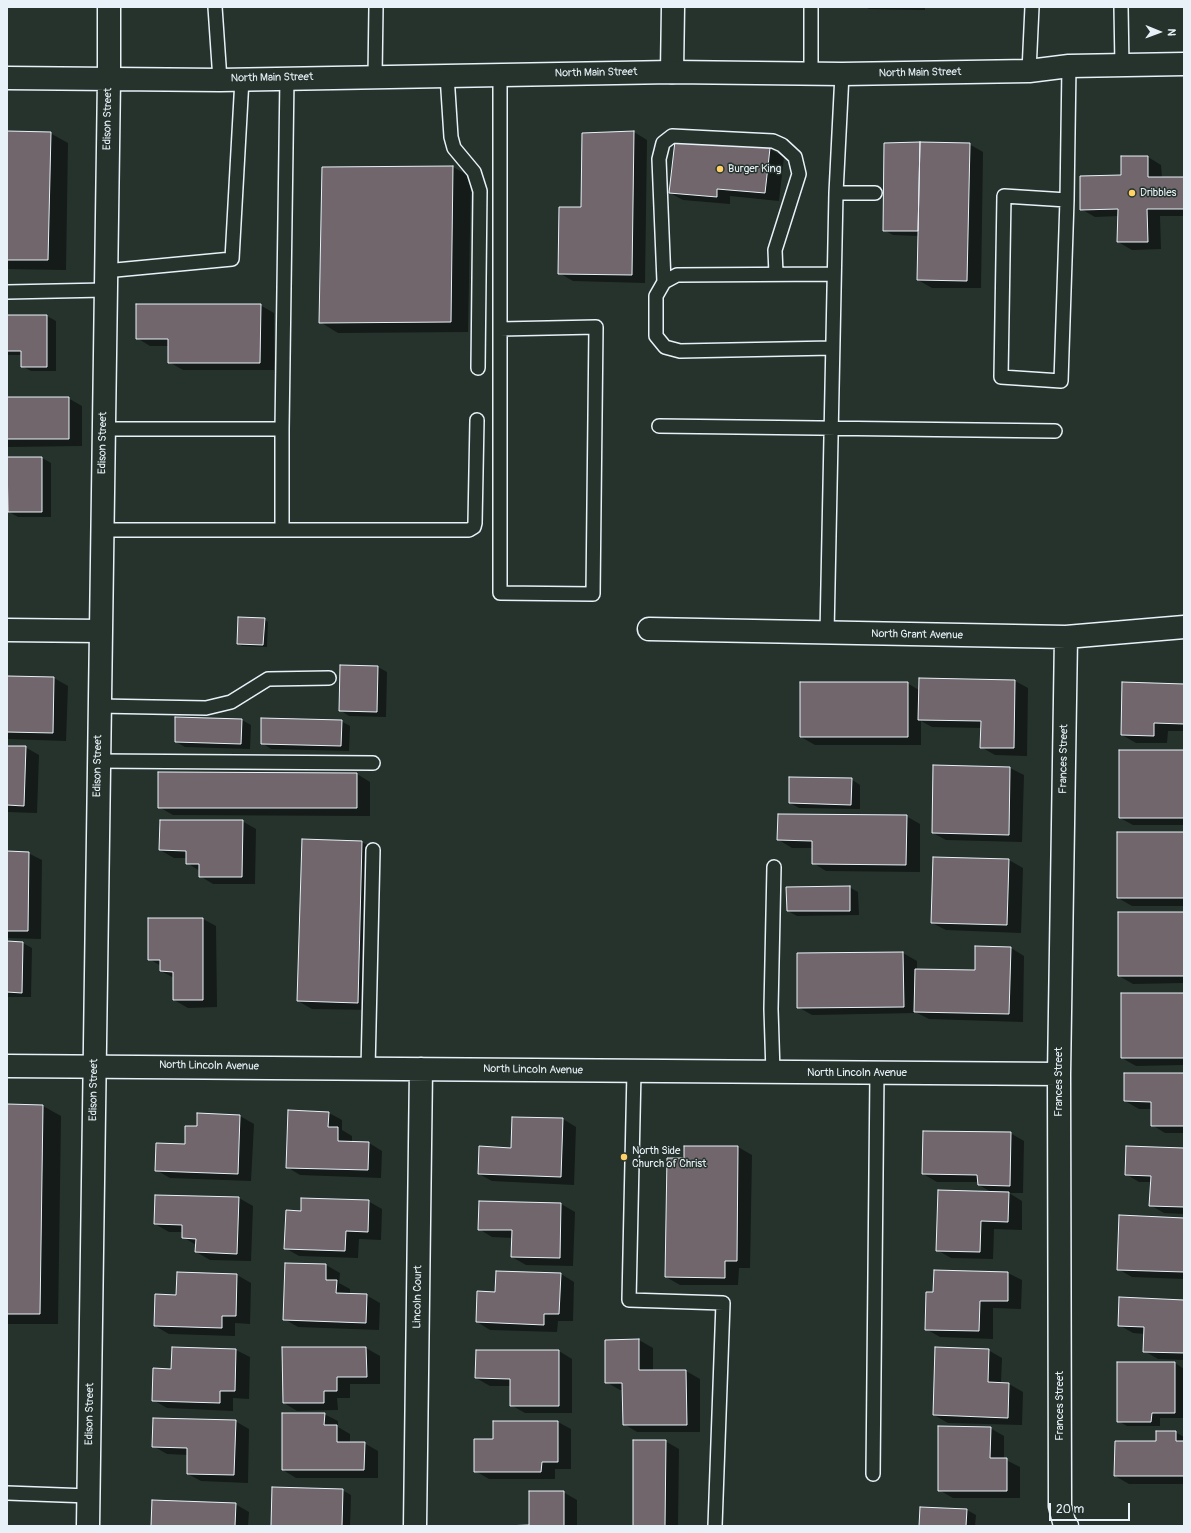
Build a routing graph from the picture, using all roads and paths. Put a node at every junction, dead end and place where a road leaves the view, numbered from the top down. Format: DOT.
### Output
graph roads {
  1 [pos="109,7"];
  2 [pos="215,7"];
  3 [pos="376,7"];
  4 [pos="673,7"];
  5 [pos="811,7"];
  6 [pos="1032,7"];
  7 [pos="1121,7"];
  8 [pos="1184,64"];
  9 [pos="1069,66"];
  10 [pos="1122,66"];
  11 [pos="1029,71"];
  12 [pos="672,72"];
  13 [pos="811,72"];
  14 [pos="500,74"];
  15 [pos="842,74"];
  16 [pos="447,75"];
  17 [pos="375,77"];
  18 [pos="7,78"];
  19 [pos="287,78"];
  20 [pos="109,79"];
  21 [pos="242,79"];
  22 [pos="220,80"];
  23 [pos="836,193"];
  24 [pos="875,193"];
  25 [pos="1067,200"];
  26 [pos="776,274"];
  27 [pos="834,274"];
  28 [pos="105,281"];
  29 [pos="664,282"];
  30 [pos="7,292"];
  31 [pos="500,329"];
  32 [pos="832,348"];
  33 [pos="478,368"];
  34 [pos="477,420"];
  35 [pos="659,426"];
  36 [pos="831,427"];
  37 [pos="103,429"];
  38 [pos="282,429"];
  39 [pos="1055,430"];
  40 [pos="102,530"];
  41 [pos="282,530"];
  42 [pos="1184,626"];
  43 [pos="649,629"];
  44 [pos="7,630"];
  45 [pos="100,631"];
  46 [pos="827,633"];
  47 [pos="1066,637"];
  48 [pos="329,678"];
  49 [pos="99,706"];
  50 [pos="99,761"];
  51 [pos="373,763"];
  52 [pos="373,850"];
  53 [pos="774,868"];
  54 [pos="94,1065"];
  55 [pos="7,1066"];
  56 [pos="368,1069"];
  57 [pos="421,1069"];
  58 [pos="634,1072"];
  59 [pos="772,1073"];
  60 [pos="877,1073"];
  61 [pos="1059,1074"];
  62 [pos="873,1474"];
  63 [pos="7,1493"];
  64 [pos="89,1496"];
  65 [pos="88,1526"];
  66 [pos="415,1526"];
  67 [pos="715,1526"];
  68 [pos="1067,1526"];
  1 -- 20 [label="street, Edison Street"];
  2 -- 22 [label="lane"];
  3 -- 17 [label="lane"];
  4 -- 12 [label="street"];
  5 -- 13 [label="lane"];
  6 -- 11 [label="lane"];
  7 -- 10 [label="lane"];
  8 -- 10 [label="street, North Main Street"];
  9 -- 10 [label="street, North Main Street"];
  9 -- 11 [label="street, North Main Street"];
  9 -- 25 [label="lane"];
  11 -- 15 [label="street, North Main Street"];
  12 -- 13 [label="street, North Main Street"];
  12 -- 14 [label="street, North Main Street"];
  13 -- 15 [label="street, North Main Street"];
  14 -- 16 [label="street, North Main Street"];
  14 -- 31 [label="lane"];
  15 -- 23 [label="lane"];
  16 -- 17 [label="street, North Main Street"];
  16 -- 33 [label="lane"];
  17 -- 19 [label="street, North Main Street"];
  18 -- 20 [label="street, North Main Street"];
  19 -- 21 [label="street, North Main Street"];
  19 -- 38 [label="lane"];
  20 -- 22 [label="street, North Main Street"];
  20 -- 28 [label="street, Edison Street"];
  21 -- 22 [label="street, North Main Street"];
  21 -- 28 [label="lane"];
  23 -- 24 [label="lane"];
  23 -- 27 [label="lane"];
  25 -- 25 [label="lane"];
  26 -- 27 [label="lane"];
  26 -- 29 [label="lane"];
  26 -- 29 [label="lane"];
  27 -- 32 [label="lane"];
  28 -- 30 [label="lane"];
  28 -- 37 [label="street, Edison Street"];
  29 -- 32 [label="lane"];
  31 -- 31 [label="lane"];
  32 -- 36 [label="lane"];
  34 -- 41 [label="lane"];
  35 -- 36 [label="lane"];
  36 -- 39 [label="lane"];
  36 -- 46 [label="lane"];
  37 -- 38 [label="lane"];
  37 -- 40 [label="street, Edison Street"];
  38 -- 41 [label="lane"];
  40 -- 41 [label="lane"];
  40 -- 45 [label="street, Edison Street"];
  42 -- 47 [label="street, North Grant Avenue"];
  43 -- 46 [label="street, North Grant Avenue"];
  44 -- 45 [label="street"];
  45 -- 49 [label="street, Edison Street"];
  46 -- 47 [label="street, North Grant Avenue"];
  47 -- 61 [label="street, Frances Street"];
  48 -- 49 [label="lane"];
  49 -- 50 [label="street, Edison Street"];
  50 -- 51 [label="lane"];
  50 -- 54 [label="street, Edison Street"];
  52 -- 56 [label="lane"];
  53 -- 59 [label="lane"];
  54 -- 55 [label="street, North Lincoln Avenue"];
  54 -- 56 [label="street, North Lincoln Avenue"];
  54 -- 64 [label="street, Edison Street"];
  56 -- 57 [label="street, North Lincoln Avenue"];
  57 -- 58 [label="street, North Lincoln Avenue"];
  57 -- 66 [label="street, Lincoln Court"];
  58 -- 59 [label="street, North Lincoln Avenue"];
  58 -- 67 [label="lane"];
  59 -- 60 [label="street, North Lincoln Avenue"];
  60 -- 61 [label="street, North Lincoln Avenue"];
  60 -- 62 [label="lane"];
  61 -- 68 [label="street, Frances Street"];
  63 -- 64 [label="lane"];
  64 -- 65 [label="street, Edison Street"];
}
